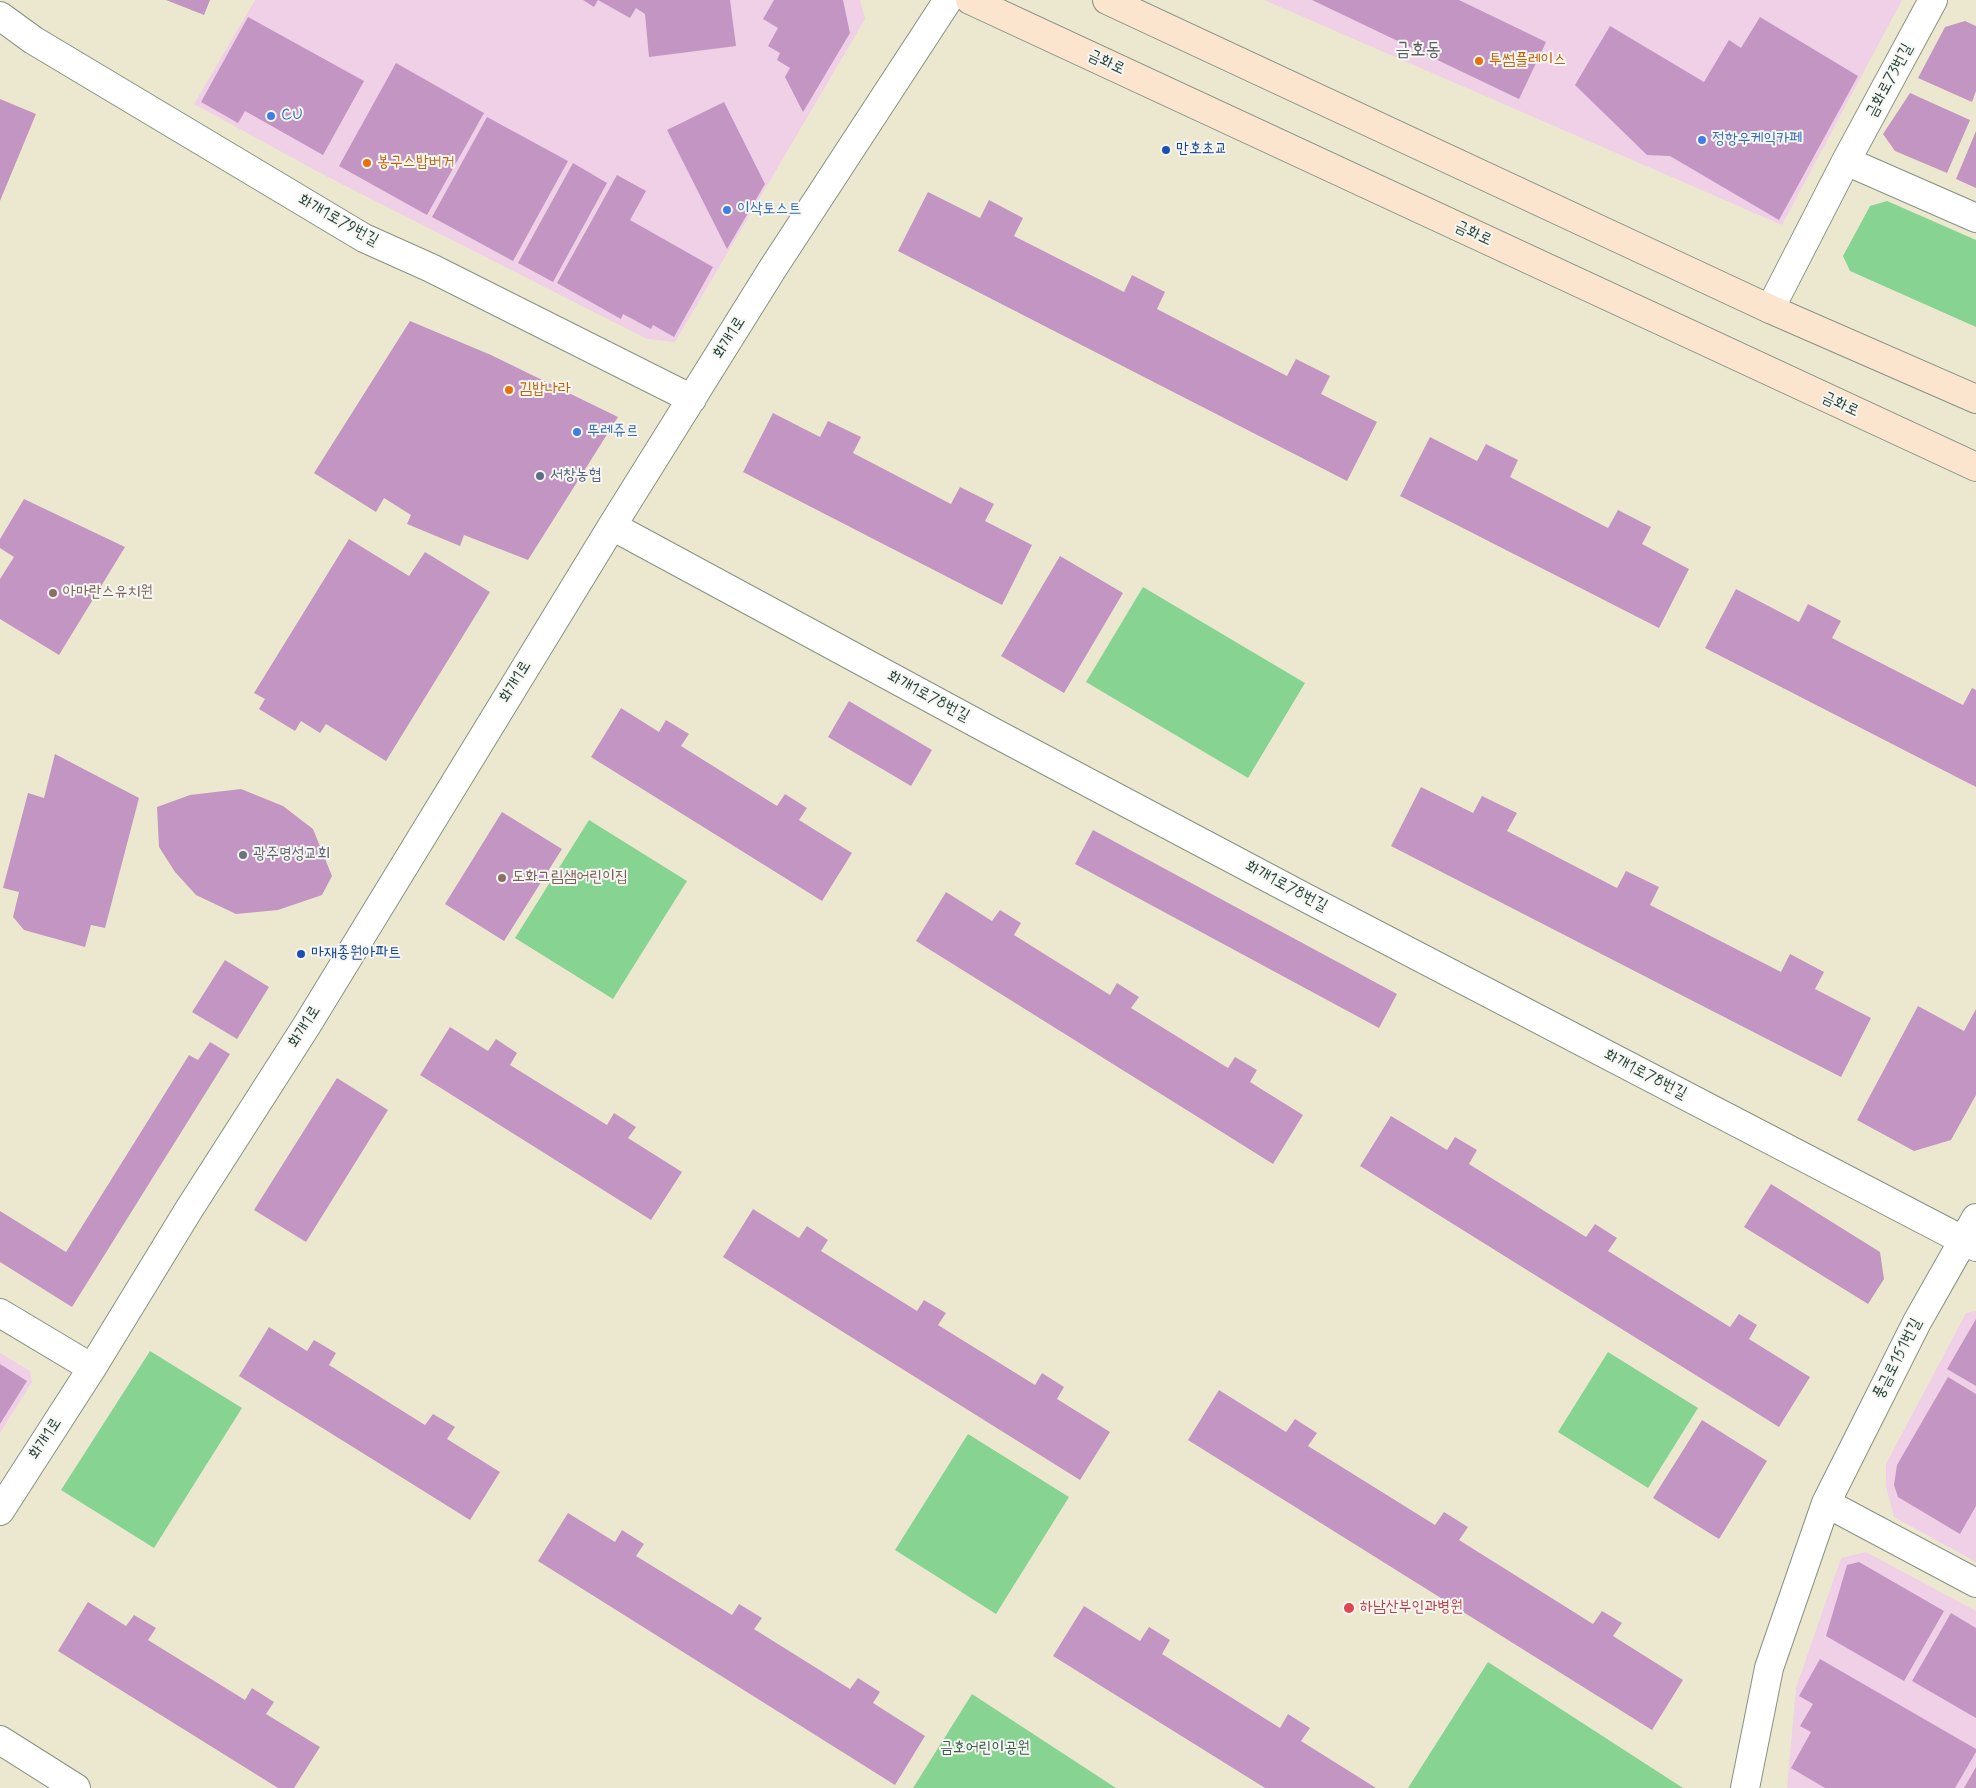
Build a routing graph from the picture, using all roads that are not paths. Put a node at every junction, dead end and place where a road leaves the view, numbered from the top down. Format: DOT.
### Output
graph roads {
  1 [pos="948,0"];
  2 [pos="970,0"];
  3 [pos="1107,0"];
  4 [pos="1933,0"];
  5 [pos="0,16"];
  6 [pos="1846,162"];
  7 [pos="1976,218"];
  8 [pos="1770,309"];
  9 [pos="692,399"];
  10 [pos="1976,399"];
  11 [pos="1976,467"];
  12 [pos="612,526"];
  13 [pos="1972,1236"];
  14 [pos="0,1313"];
  15 [pos="92,1368"];
  16 [pos="1826,1503"];
  17 [pos="0,1511"];
  18 [pos="1976,1583"];
  19 [pos="0,1740"];
  20 [pos="76,1788"];
  21 [pos="1744,1788"];
  1 -- 9 [label="street, 화개1로"];
  2 -- 11 [label="main road, 금화로"];
  3 -- 8 [label="main road"];
  4 -- 6 [label="street, 금화로73번길"];
  5 -- 9 [label="street, 화개1로79번길"];
  6 -- 7 [label="street"];
  6 -- 8 [label="street, 금화로73번길"];
  8 -- 10 [label="main road"];
  9 -- 12 [label="street, 화개1로"];
  12 -- 13 [label="street, 화개1로78번길"];
  12 -- 15 [label="street, 화개1로"];
  13 -- 16 [label="street, 풍금로151번길"];
  14 -- 15 [label="street"];
  15 -- 17 [label="street, 화개1로"];
  16 -- 18 [label="street"];
  16 -- 21 [label="street, 풍금로151번길"];
  19 -- 20 [label="street"];
}
